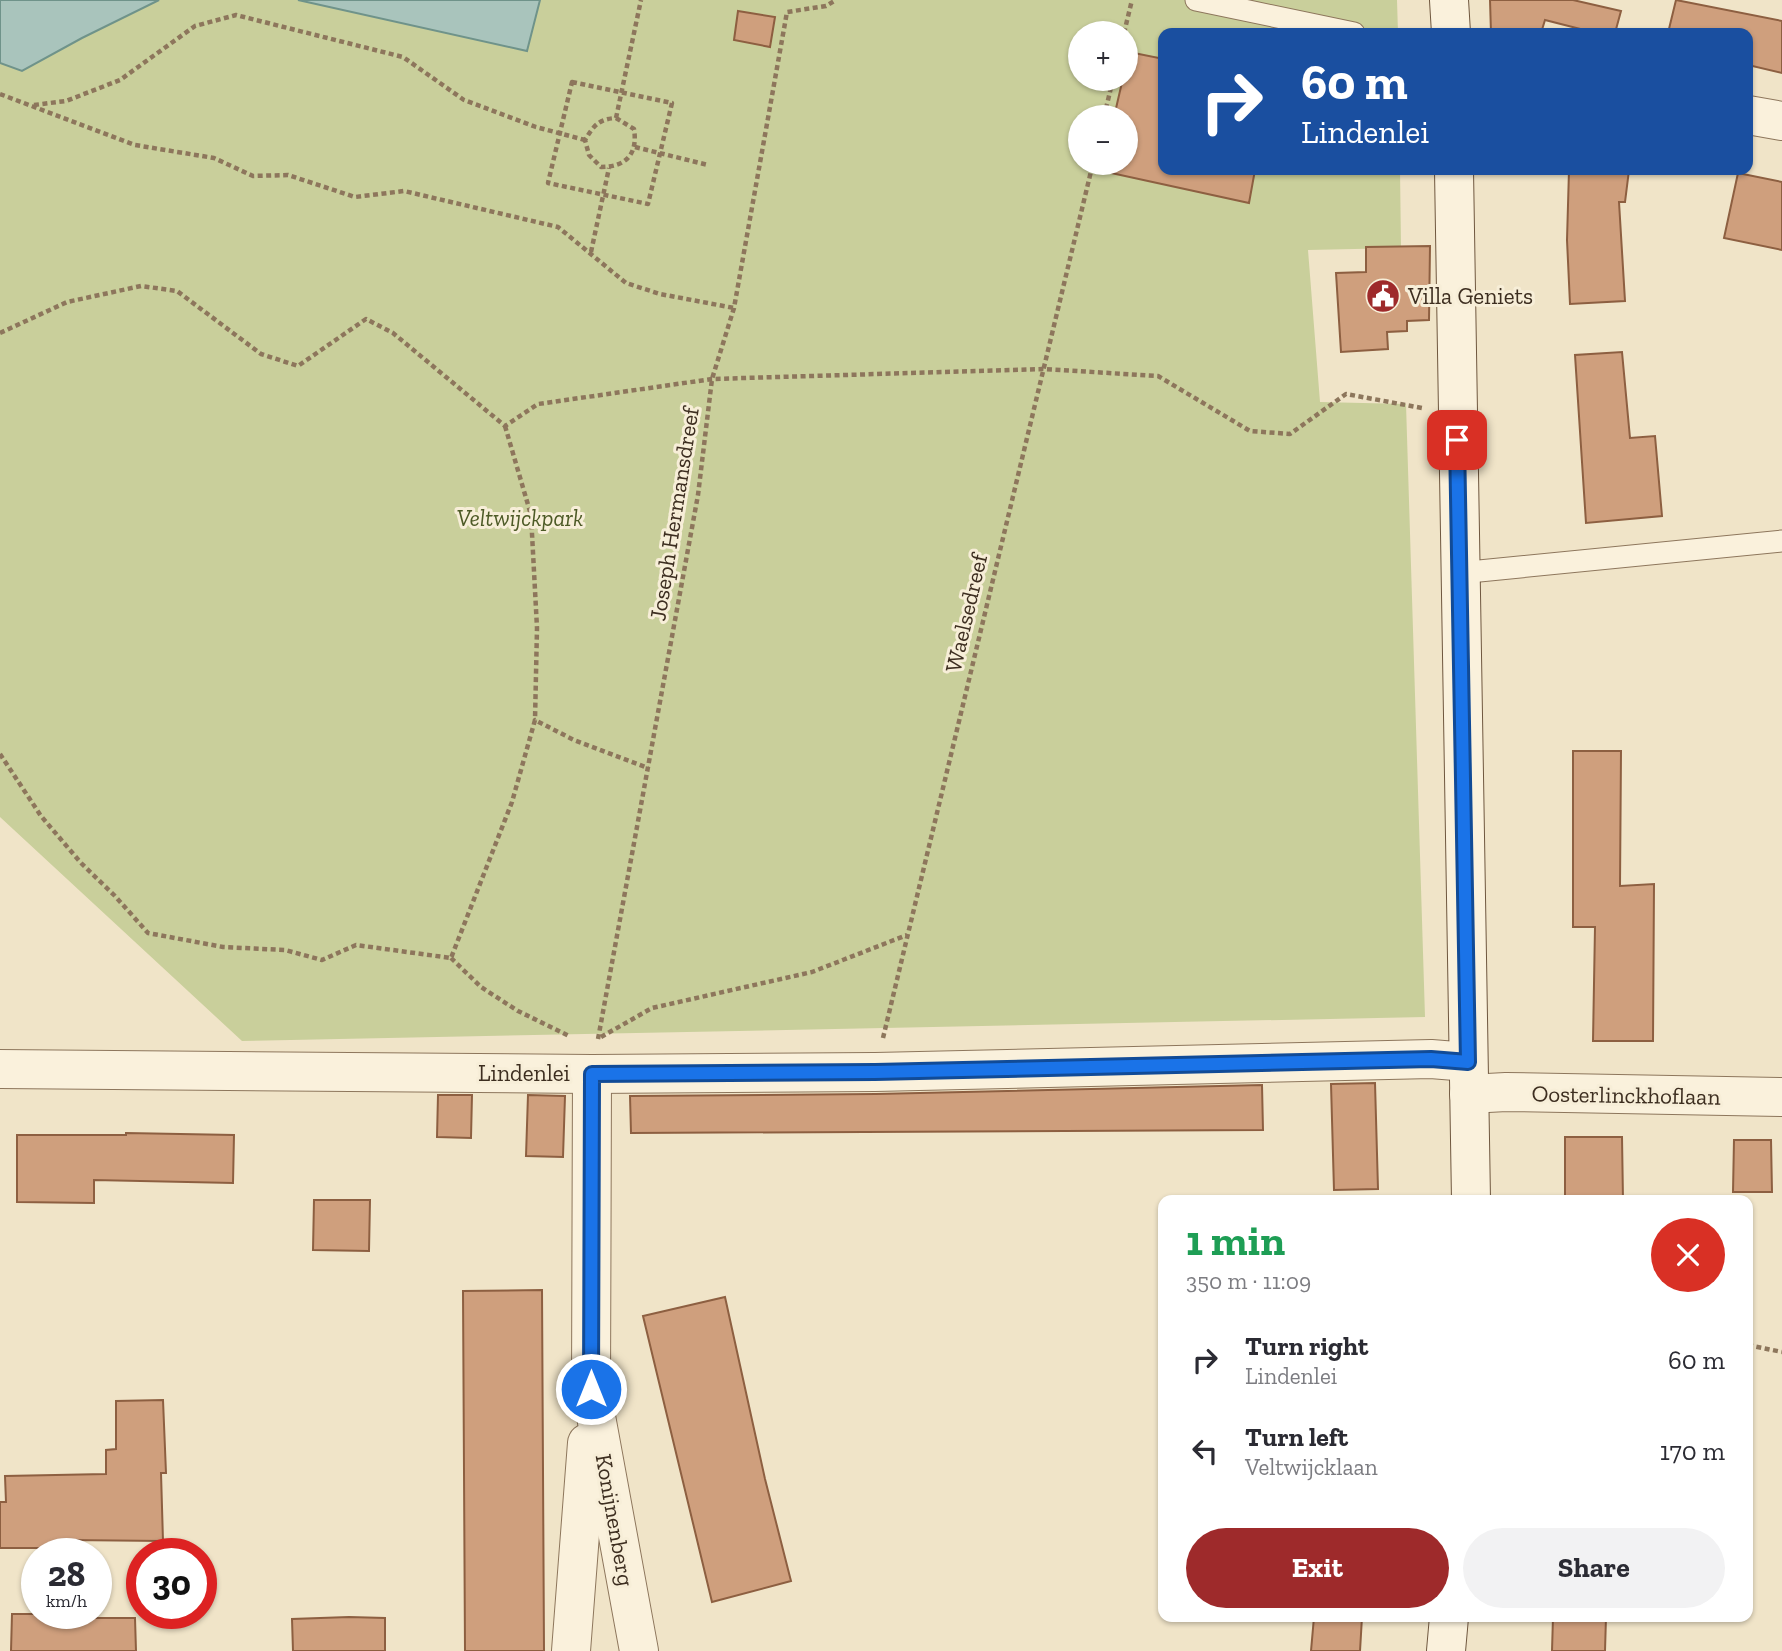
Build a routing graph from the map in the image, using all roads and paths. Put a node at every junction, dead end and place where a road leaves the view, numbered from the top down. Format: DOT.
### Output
graph roads {
  1 [pos="641,0"];
  2 [pos="836,0"];
  3 [pos="1132,0"];
  4 [pos="1196,0"];
  5 [pos="1449,0"];
  6 [pos="1127,21"];
  7 [pos="1330,28"];
  8 [pos="1451,28"];
  9 [pos="622,92"];
  10 [pos="0,94"];
  11 [pos="34,105"];
  12 [pos="1753,116"];
  13 [pos="616,118"];
  14 [pos="1782,121"];
  15 [pos="560,133"];
  16 [pos="585,140"];
  17 [pos="635,146"];
  18 [pos="660,152"];
  19 [pos="708,165"];
  20 [pos="610,167"];
  21 [pos="1090,175"];
  22 [pos="1454,175"];
  23 [pos="603,194"];
  24 [pos="591,252"];
  25 [pos="734,308"];
  26 [pos="0,333"];
  27 [pos="1042,369"];
  28 [pos="712,379"];
  29 [pos="1457,414"];
  30 [pos="505,426"];
  31 [pos="1782,541"];
  32 [pos="1459,573"];
  33 [pos="535,720"];
  34 [pos="0,754"];
  35 [pos="648,768"];
  36 [pos="908,935"];
  37 [pos="451,958"];
  38 [pos="595,1054"];
  39 [pos="0,1069"];
  40 [pos="875,1072"];
  41 [pos="1468,1078"];
  42 [pos="1782,1097"];
  43 [pos="1471,1195"];
  44 [pos="1753,1346"];
  45 [pos="1782,1352"];
  46 [pos="591,1389"];
  47 [pos="1449,1622"];
  48 [pos="571,1651"];
  49 [pos="639,1651"];
  50 [pos="1446,1651"];
  1 -- 9 [label="path"];
  2 -- 25 [label="path, Joseph Hermansdreef"];
  3 -- 6 [label="path"];
  4 -- 7 [label="lane"];
  5 -- 8 [label="street"];
  9 -- 13 [label="path"];
  9 -- 15 [label="path"];
  9 -- 18 [label="path"];
  10 -- 11 [label="path"];
  11 -- 15 [label="path"];
  11 -- 24 [label="path"];
  12 -- 14 [label="street"];
  13 -- 16 [label="path"];
  13 -- 17 [label="path"];
  15 -- 16 [label="path"];
  15 -- 23 [label="path"];
  16 -- 20 [label="path"];
  17 -- 18 [label="path"];
  17 -- 20 [label="path"];
  18 -- 19 [label="path"];
  18 -- 23 [label="path"];
  20 -- 23 [label="path"];
  21 -- 27 [label="path, Waelsedreef"];
  22 -- 29 [label="street"];
  23 -- 24 [label="path"];
  24 -- 25 [label="path"];
  25 -- 28 [label="path, Joseph Hermansdreef"];
  26 -- 30 [label="path"];
  27 -- 28 [label="path"];
  27 -- 29 [label="path"];
  27 -- 36 [label="path, Waelsedreef"];
  28 -- 30 [label="path"];
  28 -- 35 [label="path, Joseph Hermansdreef"];
  29 -- 32 [label="street"];
  30 -- 33 [label="path"];
  31 -- 32 [label="lane"];
  32 -- 41 [label="street"];
  33 -- 35 [label="path"];
  33 -- 37 [label="path"];
  34 -- 37 [label="path"];
  35 -- 38 [label="path, Joseph Hermansdreef"];
  36 -- 38 [label="path"];
  36 -- 40 [label="path, Waelsedreef"];
  37 -- 38 [label="path"];
  38 -- 39 [label="street, Lindenlei"];
  38 -- 40 [label="street, Lindenlei"];
  38 -- 46 [label="street, Konijnenberg"];
  40 -- 41 [label="street, Lindenlei"];
  41 -- 42 [label="street, Oosterlinckhoflaan"];
  41 -- 43 [label="street"];
  44 -- 45 [label="path"];
  46 -- 48 [label="street, Konijnenberg"];
  46 -- 49 [label="street, Konijnenberg"];
  47 -- 50 [label="street"];
}
